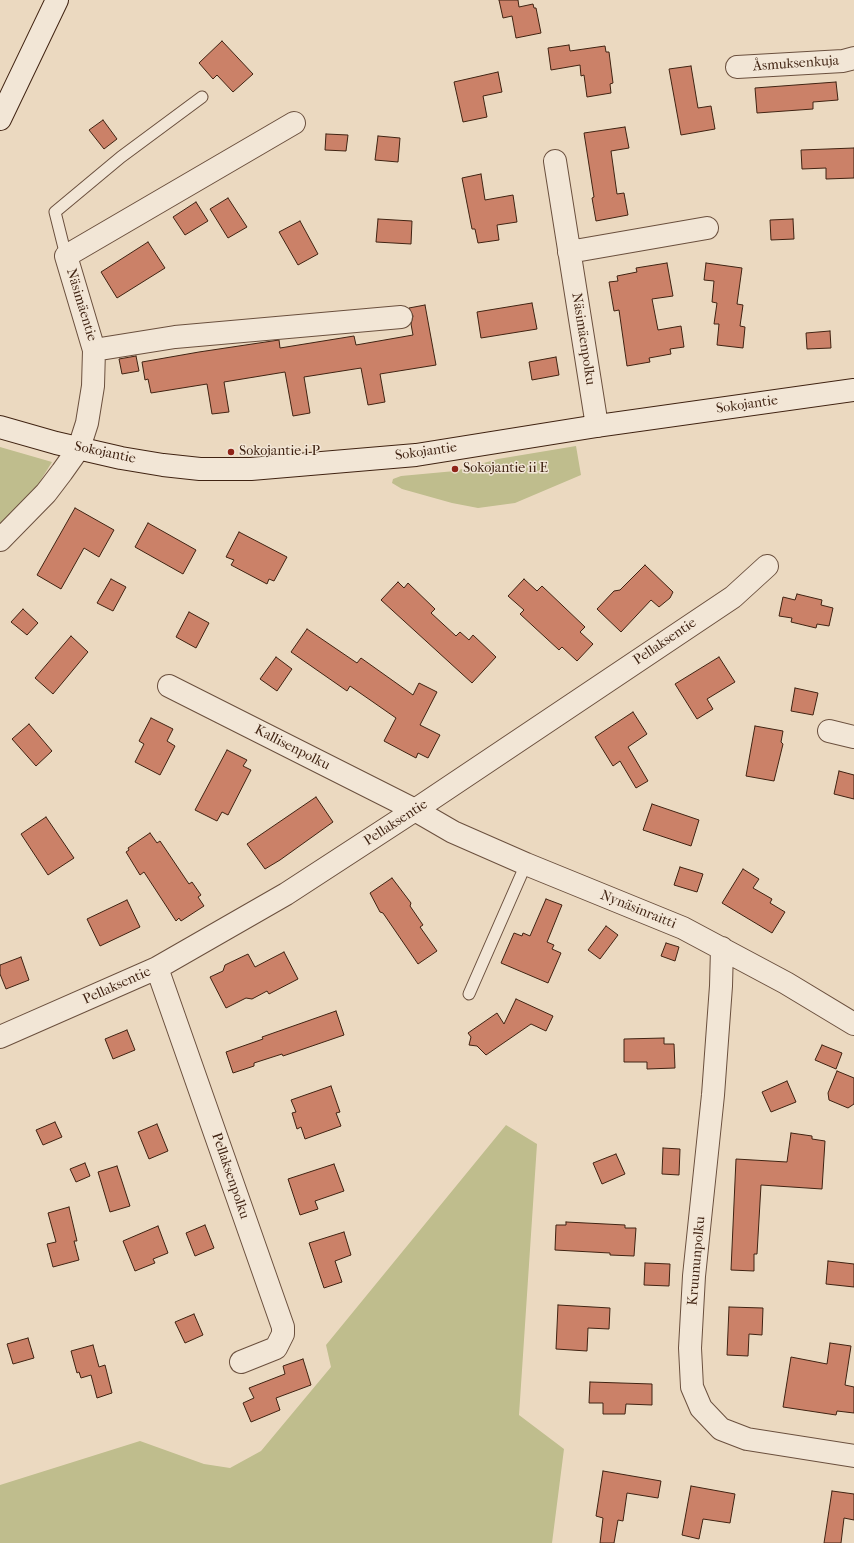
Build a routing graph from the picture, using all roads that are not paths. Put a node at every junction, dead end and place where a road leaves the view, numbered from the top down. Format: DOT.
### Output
graph roads {
  1 [pos="57,0"];
  2 [pos="854,58"];
  3 [pos="737,67"];
  4 [pos="202,96"];
  5 [pos="0,119"];
  6 [pos="294,123"];
  7 [pos="554,161"];
  8 [pos="707,228"];
  9 [pos="569,252"];
  10 [pos="66,256"];
  11 [pos="401,317"];
  12 [pos="94,350"];
  13 [pos="854,390"];
  14 [pos="597,426"];
  15 [pos="0,427"];
  16 [pos="79,448"];
  17 [pos="0,540"];
  18 [pos="767,566"];
  19 [pos="169,686"];
  20 [pos="828,731"];
  21 [pos="854,738"];
  22 [pos="415,810"];
  23 [pos="526,864"];
  24 [pos="722,948"];
  25 [pos="156,968"];
  26 [pos="469,994"];
  27 [pos="854,1024"];
  28 [pos="0,1036"];
  29 [pos="241,1362"];
  30 [pos="854,1456"];
  1 -- 5 [label="street"];
  2 -- 3 [label="street, Åsmuksenkuja"];
  4 -- 10 [label="lane"];
  6 -- 10 [label="street, Näsimäentie"];
  7 -- 9 [label="street, Näsimäenpolku"];
  8 -- 9 [label="street"];
  9 -- 14 [label="street, Näsimäenpolku"];
  10 -- 12 [label="street, Näsimäentie"];
  11 -- 12 [label="street"];
  12 -- 16 [label="street, Näsimäentie"];
  13 -- 14 [label="street, Sokojantie"];
  14 -- 16 [label="street, Sokojantie"];
  15 -- 16 [label="street, Sokojantie"];
  16 -- 17 [label="street, Näsimäentie"];
  18 -- 22 [label="street, Pellaksentie"];
  19 -- 22 [label="street, Kallisenpolku"];
  20 -- 21 [label="street"];
  22 -- 23 [label="street, Nynäsinraitti"];
  22 -- 25 [label="street, Pellaksentie"];
  23 -- 24 [label="street, Nynäsinraitti"];
  23 -- 26 [label="lane"];
  24 -- 27 [label="street, Nynäsinraitti"];
  24 -- 30 [label="street, Kruununpolku"];
  25 -- 28 [label="street, Pellaksentie"];
  25 -- 29 [label="street, Pellaksenpolku"];
}
